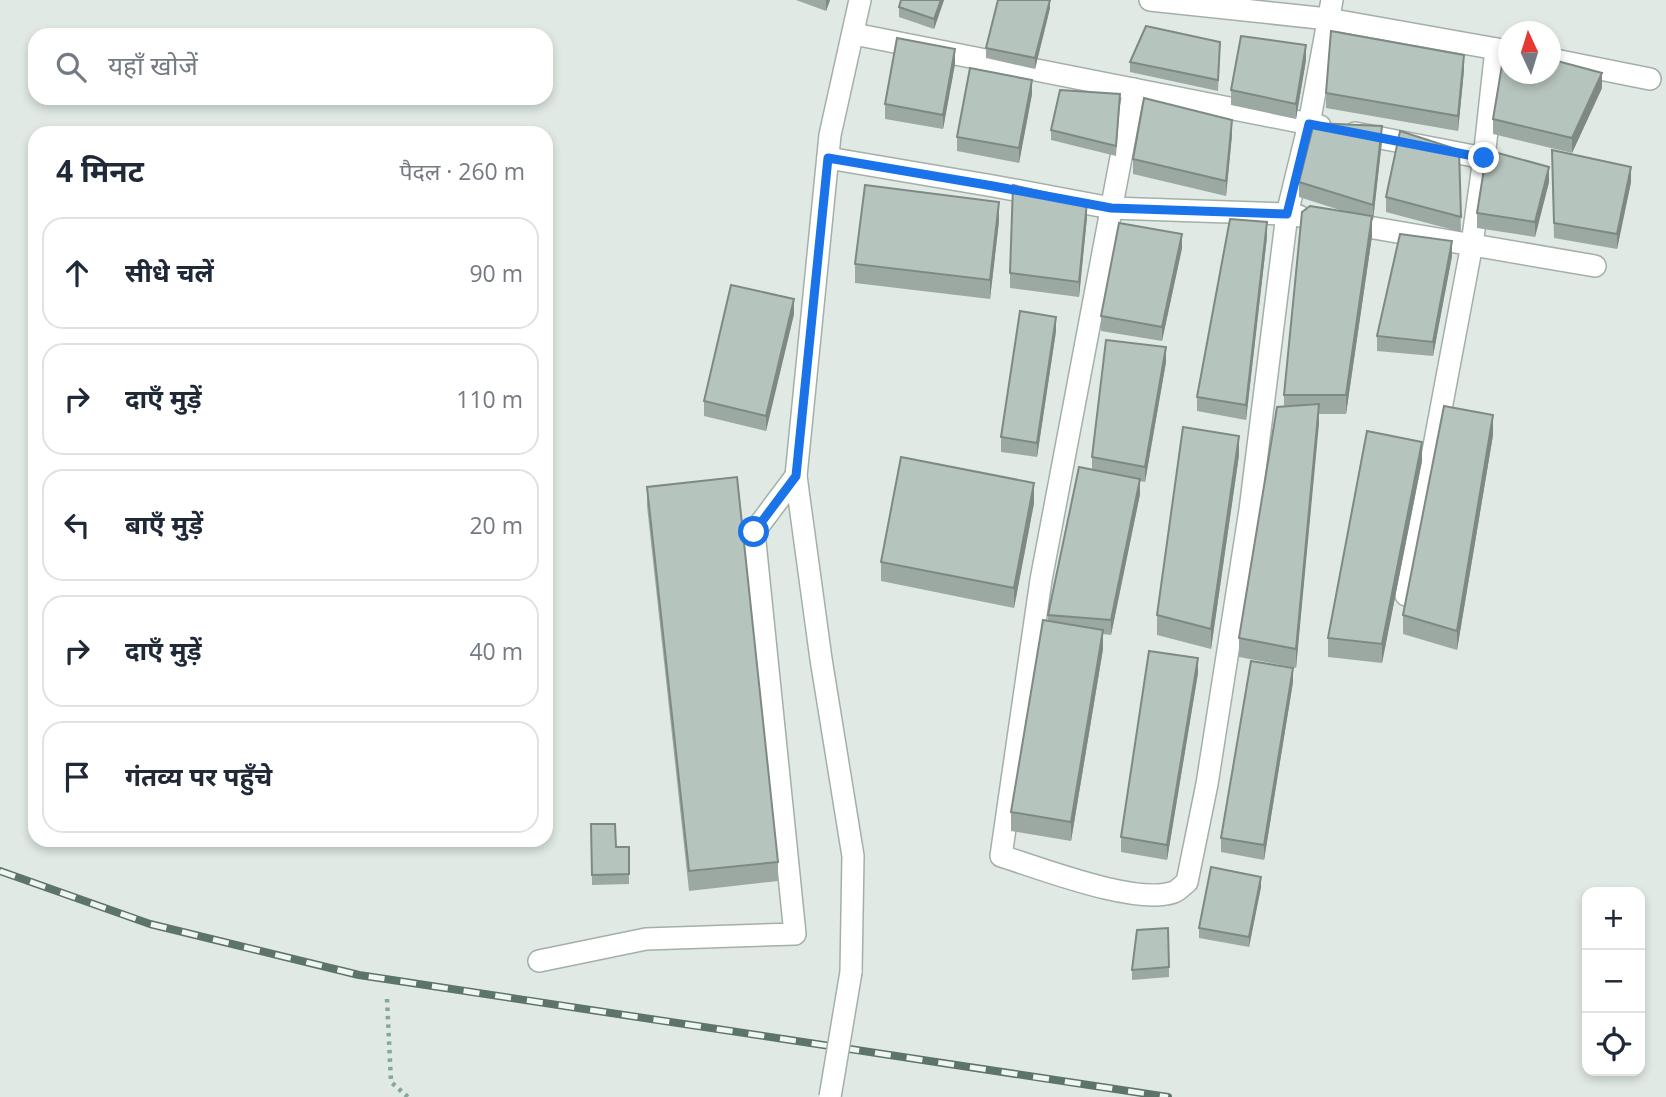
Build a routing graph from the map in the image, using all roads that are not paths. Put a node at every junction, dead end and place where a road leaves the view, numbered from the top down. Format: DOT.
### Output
graph roads {
  1 [pos="860,0"];
  2 [pos="1150,0"];
  3 [pos="1330,9"];
  4 [pos="854,34"];
  5 [pos="1498,49"];
  6 [pos="1561,62"];
  7 [pos="1498,74"];
  8 [pos="1650,79"];
  9 [pos="1134,89"];
  10 [pos="1309,124"];
  11 [pos="828,158"];
  12 [pos="1484,158"];
  13 [pos="1111,208"];
  14 [pos="1287,214"];
  15 [pos="1472,244"];
  16 [pos="1595,266"];
  17 [pos="796,476"];
  18 [pos="1406,595"];
  19 [pos="539,961"];
  20 [pos="830,1097"];
  1 -- 4 [label="street"];
  2 -- 3 [label="street"];
  3 -- 5 [label="street"];
  3 -- 10 [label="street"];
  4 -- 9 [label="street"];
  4 -- 11 [label="street"];
  6 -- 8 [label="street"];
  7 -- 12 [label="street"];
  9 -- 10 [label="street"];
  9 -- 13 [label="street"];
  10 -- 12 [label="street"];
  10 -- 14 [label="street"];
  11 -- 13 [label="street"];
  11 -- 17 [label="street"];
  12 -- 15 [label="street"];
  13 -- 14 [label="street"];
  13 -- 14 [label="street"];
  14 -- 15 [label="street"];
  15 -- 16 [label="street"];
  15 -- 18 [label="street"];
  17 -- 19 [label="street"];
  17 -- 20 [label="street, bridge"];
}
